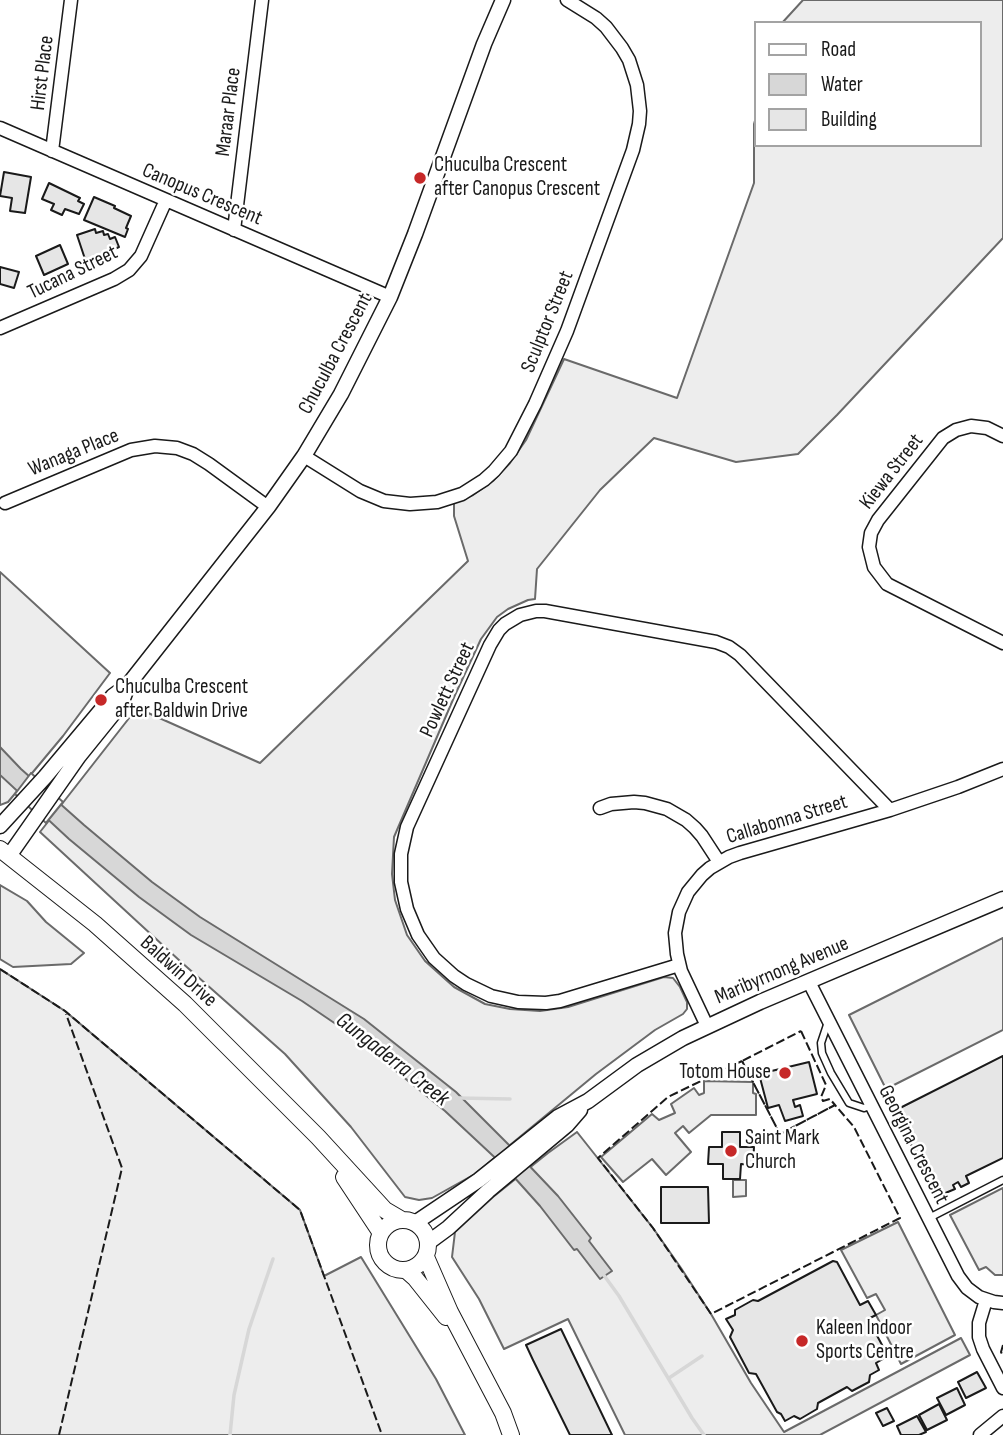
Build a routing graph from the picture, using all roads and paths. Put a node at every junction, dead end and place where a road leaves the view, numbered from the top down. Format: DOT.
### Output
graph roads {
  1 [pos="71,0"];
  2 [pos="262,0"];
  3 [pos="503,0"];
  4 [pos="567,0"];
  5 [pos="0,128"];
  6 [pos="52,151"];
  7 [pos="166,200"];
  8 [pos="233,230"];
  9 [pos="390,297"];
  10 [pos="0,328"];
  11 [pos="1003,436"];
  12 [pos="304,456"];
  13 [pos="5,503"];
  14 [pos="268,507"];
  15 [pos="1003,643"];
  16 [pos="128,685"];
  17 [pos="1003,769"];
  18 [pos="600,808"];
  19 [pos="890,810"];
  20 [pos="0,826"];
  21 [pos="5,853"];
  22 [pos="719,862"];
  23 [pos="1003,900"];
  24 [pos="679,965"];
  25 [pos="809,982"];
  26 [pos="829,1021"];
  27 [pos="707,1026"];
  28 [pos="872,1105"];
  29 [pos="318,1137"];
  30 [pos="1003,1180"];
  31 [pos="484,1185"];
  32 [pos="929,1218"];
  33 [pos="408,1221"];
  34 [pos="381,1233"];
  35 [pos="427,1249"];
  36 [pos="406,1270"];
  37 [pos="986,1300"];
  38 [pos="1003,1303"];
  39 [pos="466,1345"];
  40 [pos="1003,1388"];
  41 [pos="1003,1416"];
  42 [pos="511,1435"];
  43 [pos="980,1435"];
  1 -- 6 [label="street, Hirst Place"];
  2 -- 8 [label="street, Maraar Place"];
  3 -- 9 [label="street, Chuculba Crescent"];
  4 -- 12 [label="street, Sculptor Street"];
  5 -- 6 [label="street, Canopus Crescent"];
  6 -- 7 [label="street, Canopus Crescent"];
  7 -- 8 [label="street, Canopus Crescent"];
  7 -- 10 [label="street, Tucana Street"];
  8 -- 9 [label="street, Canopus Crescent"];
  9 -- 12 [label="street, Chuculba Crescent"];
  11 -- 15 [label="street, Kiewa Street"];
  12 -- 14 [label="street, Chuculba Crescent"];
  13 -- 14 [label="street, Wanaga Place"];
  14 -- 16 [label="street, Chuculba Crescent"];
  16 -- 20 [label="street, Chuculba Crescent"];
  16 -- 21 [label="street, Chuculba Crescent"];
  17 -- 19 [label="street, Callabonna Street"];
  18 -- 22 [label="street"];
  19 -- 22 [label="street, Callabonna Street"];
  19 -- 24 [label="street, Powlett Street"];
  21 -- 29 [label="main road, Baldwin Drive"];
  22 -- 24 [label="street, Callabonna Street"];
  23 -- 25 [label="street, Maribyrnong Avenue"];
  24 -- 27 [label="street, Callabonna Street"];
  25 -- 26 [label="street, Georgina Crescent"];
  25 -- 27 [label="street, Maribyrnong Avenue"];
  26 -- 28 [label="street, Georgina Crescent"];
  26 -- 28 [label="lane"];
  27 -- 31 [label="street, Maribyrnong Avenue"];
  28 -- 32 [label="street, Georgina Crescent"];
  29 -- 33 [label="main road, Baldwin Drive"];
  29 -- 34 [label="main road, Baldwin Drive"];
  30 -- 32 [label="lane"];
  31 -- 33 [label="street, Maribyrnong Avenue"];
  31 -- 35 [label="street, Maribyrnong Avenue"];
  32 -- 37 [label="street, Georgina Crescent"];
  33 -- 34 [label="main road"];
  33 -- 35 [label="main road"];
  34 -- 36 [label="main road"];
  35 -- 36 [label="main road"];
  35 -- 39 [label="main road"];
  36 -- 39 [label="main road"];
  37 -- 38 [label="street, Georgina Crescent"];
  37 -- 40 [label="street"];
  39 -- 42 [label="main road"];
  41 -- 43 [label="street"];
}
